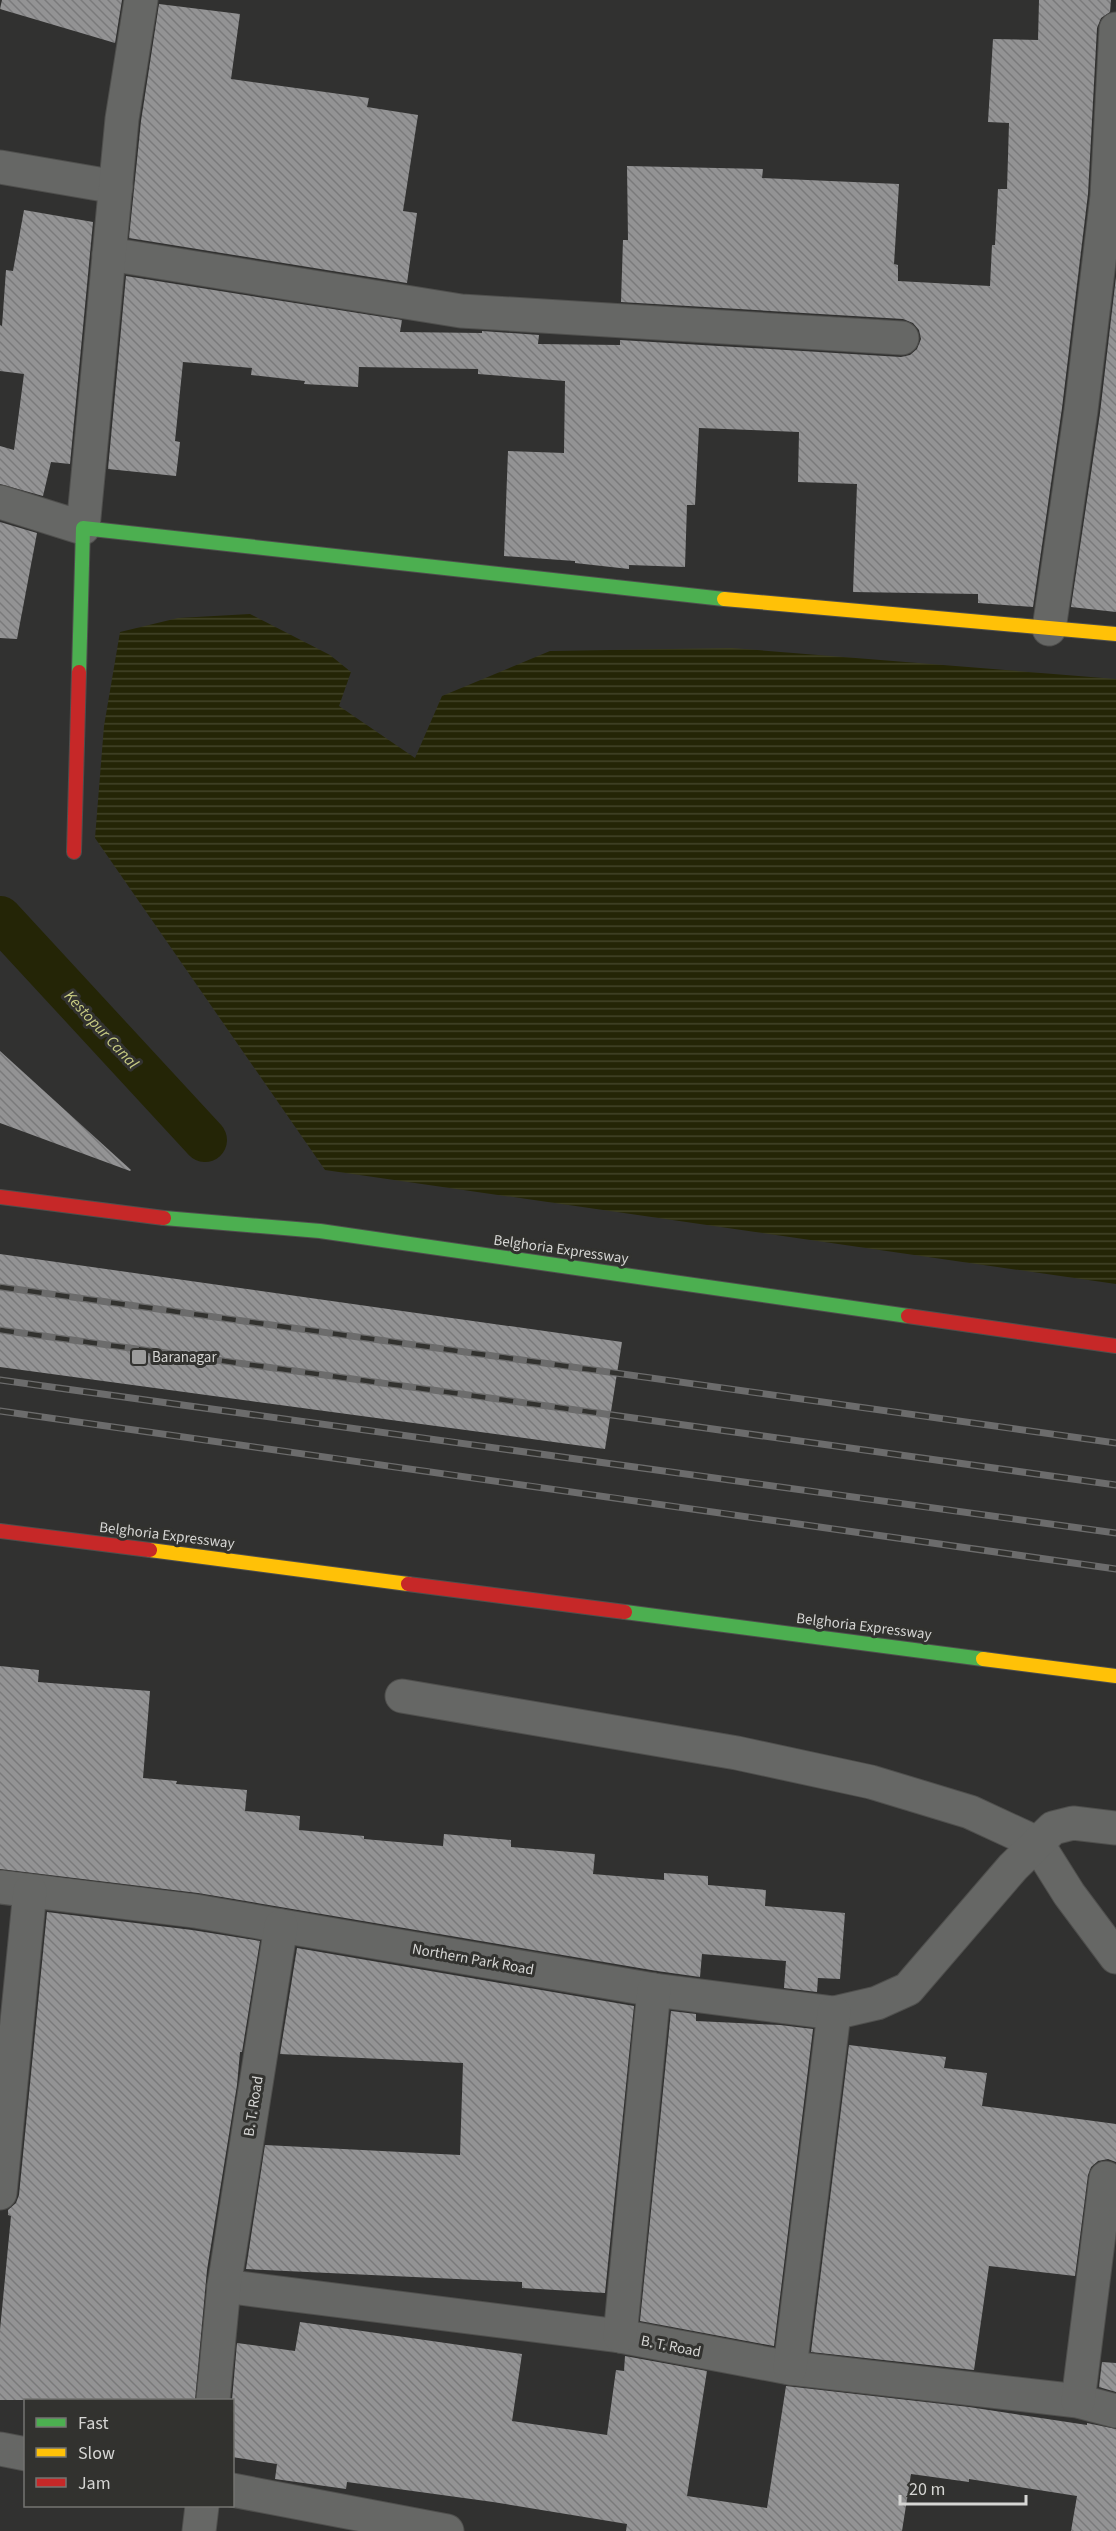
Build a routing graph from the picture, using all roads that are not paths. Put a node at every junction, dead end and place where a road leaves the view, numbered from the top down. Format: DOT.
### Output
graph roads {
  1 [pos="141,0"];
  2 [pos="1116,28"];
  3 [pos="0,167"];
  4 [pos="116,187"];
  5 [pos="109,254"];
  6 [pos="902,338"];
  7 [pos="0,502"];
  8 [pos="83,528"];
  9 [pos="1049,629"];
  10 [pos="1116,634"];
  11 [pos="74,852"];
  12 [pos="0,1197"];
  13 [pos="1116,1346"];
  14 [pos="0,1531"];
  15 [pos="1116,1676"];
  16 [pos="402,1696"];
  17 [pos="1116,1828"];
  18 [pos="1037,1843"];
  19 [pos="15,1889"];
  20 [pos="281,1926"];
  21 [pos="1116,1957"];
  22 [pos="654,1990"];
  23 [pos="834,2013"];
  24 [pos="1106,2178"];
  25 [pos="0,2193"];
  26 [pos="224,2286"];
  27 [pos="620,2336"];
  28 [pos="790,2368"];
  29 [pos="213,2399"];
  30 [pos="1078,2401"];
  31 [pos="1116,2411"];
  32 [pos="0,2449"];
  33 [pos="24,2454"];
  34 [pos="234,2490"];
  35 [pos="202,2507"];
  36 [pos="415,2528"];
  37 [pos="199,2531"];
  38 [pos="447,2531"];
  1 -- 4 [label="street"];
  2 -- 9 [label="street"];
  3 -- 4 [label="street"];
  4 -- 5 [label="street"];
  5 -- 6 [label="street"];
  5 -- 8 [label="street"];
  7 -- 8 [label="street"];
  8 -- 9 [label="main road"];
  8 -- 11 [label="main road"];
  9 -- 10 [label="main road"];
  12 -- 13 [label="main road, Belghoria Expressway"];
  14 -- 15 [label="main road, Belghoria Expressway"];
  16 -- 18 [label="street"];
  17 -- 18 [label="street, Northern Park Road"];
  18 -- 21 [label="street"];
  18 -- 23 [label="street, Northern Park Road"];
  19 -- 20 [label="street, Northern Park Road"];
  19 -- 25 [label="street"];
  20 -- 22 [label="street, Northern Park Road"];
  20 -- 26 [label="street, B. T. Road"];
  22 -- 23 [label="street, Northern Park Road"];
  22 -- 27 [label="street"];
  23 -- 28 [label="street"];
  24 -- 30 [label="street"];
  26 -- 27 [label="street, B. T. Road"];
  26 -- 29 [label="street, B. T. Road"];
  27 -- 28 [label="street, B. T. Road"];
  28 -- 30 [label="street, B. T. Road"];
  30 -- 31 [label="street, B. T. Road"];
  32 -- 33 [label="street"];
  34 -- 36 [label="street"];
  35 -- 37 [label="street"];
  36 -- 38 [label="street"];
}
